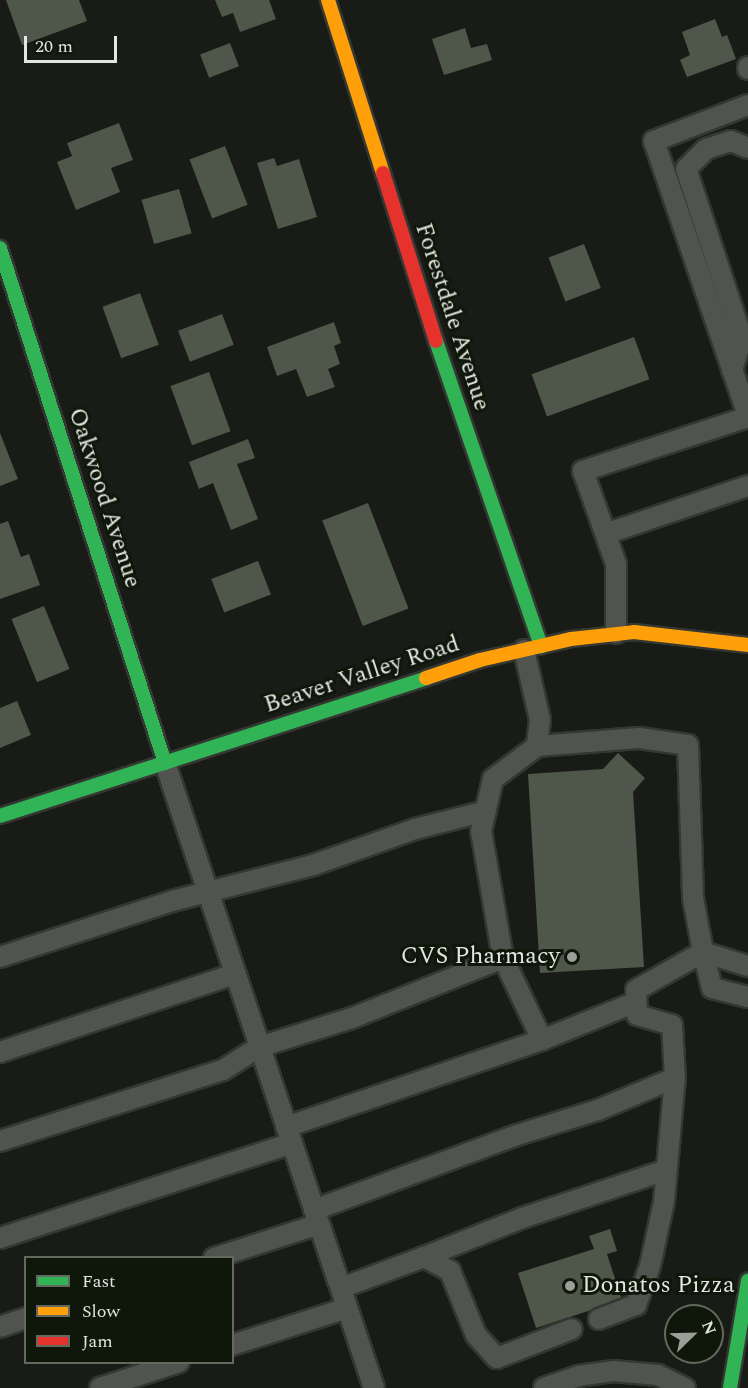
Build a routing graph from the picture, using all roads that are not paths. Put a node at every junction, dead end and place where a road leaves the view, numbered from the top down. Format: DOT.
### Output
graph roads {
  1 [pos="328,0"];
  2 [pos="748,105"];
  3 [pos="748,148"];
  4 [pos="0,248"];
  5 [pos="732,370"];
  6 [pos="748,417"];
  7 [pos="748,486"];
  8 [pos="608,533"];
  9 [pos="616,633"];
  10 [pos="748,645"];
  11 [pos="533,648"];
  12 [pos="537,746"];
  13 [pos="165,763"];
  14 [pos="486,811"];
  15 [pos="0,816"];
  16 [pos="209,894"];
  17 [pos="703,952"];
  18 [pos="0,957"];
  19 [pos="503,958"];
  20 [pos="748,966"];
  21 [pos="235,974"];
  22 [pos="636,996"];
  23 [pos="748,997"];
  24 [pos="542,1040"];
  25 [pos="260,1047"];
  26 [pos="0,1052"];
  27 [pos="675,1078"];
  28 [pos="289,1135"];
  29 [pos="0,1141"];
  30 [pos="666,1170"];
  31 [pos="316,1217"];
  32 [pos="0,1238"];
  33 [pos="217,1256"];
  34 [pos="424,1257"];
  35 [pos="748,1281"];
  36 [pos="341,1288"];
  37 [pos="347,1308"];
  38 [pos="24,1319"];
  39 [pos="599,1319"];
  40 [pos="0,1326"];
  41 [pos="572,1329"];
  42 [pos="234,1344"];
  43 [pos="173,1364"];
  44 [pos="100,1388"];
  45 [pos="374,1388"];
  46 [pos="544,1388"];
  47 [pos="686,1388"];
  48 [pos="730,1388"];
  1 -- 11 [label="street, Forestdale Avenue"];
  2 -- 5 [label="lane"];
  3 -- 5 [label="lane"];
  4 -- 13 [label="street, Oakwood Avenue"];
  5 -- 6 [label="lane"];
  6 -- 8 [label="lane"];
  7 -- 8 [label="lane"];
  8 -- 9 [label="lane"];
  9 -- 10 [label="street, Beaver Valley Road"];
  9 -- 11 [label="street, Beaver Valley Road"];
  11 -- 12 [label="lane"];
  11 -- 13 [label="street, Beaver Valley Road"];
  12 -- 14 [label="lane"];
  12 -- 17 [label="lane"];
  13 -- 15 [label="street, Beaver Valley Road"];
  13 -- 16 [label="lane"];
  14 -- 16 [label="lane"];
  14 -- 19 [label="lane"];
  16 -- 18 [label="lane"];
  16 -- 21 [label="lane"];
  17 -- 20 [label="lane"];
  17 -- 22 [label="lane"];
  17 -- 23 [label="lane"];
  19 -- 24 [label="lane"];
  19 -- 25 [label="lane"];
  21 -- 25 [label="lane"];
  21 -- 26 [label="lane"];
  22 -- 24 [label="lane"];
  22 -- 27 [label="lane"];
  24 -- 28 [label="lane"];
  25 -- 28 [label="lane"];
  25 -- 29 [label="lane"];
  27 -- 30 [label="lane"];
  27 -- 31 [label="lane"];
  28 -- 31 [label="lane"];
  28 -- 32 [label="lane"];
  30 -- 34 [label="lane"];
  30 -- 39 [label="lane"];
  31 -- 33 [label="lane"];
  31 -- 36 [label="lane"];
  34 -- 36 [label="lane"];
  34 -- 41 [label="lane"];
  35 -- 48 [label="street"];
  36 -- 37 [label="lane"];
  37 -- 42 [label="lane"];
  37 -- 45 [label="lane"];
  38 -- 40 [label="lane"];
  43 -- 44 [label="lane"];
  46 -- 47 [label="lane"];
}
